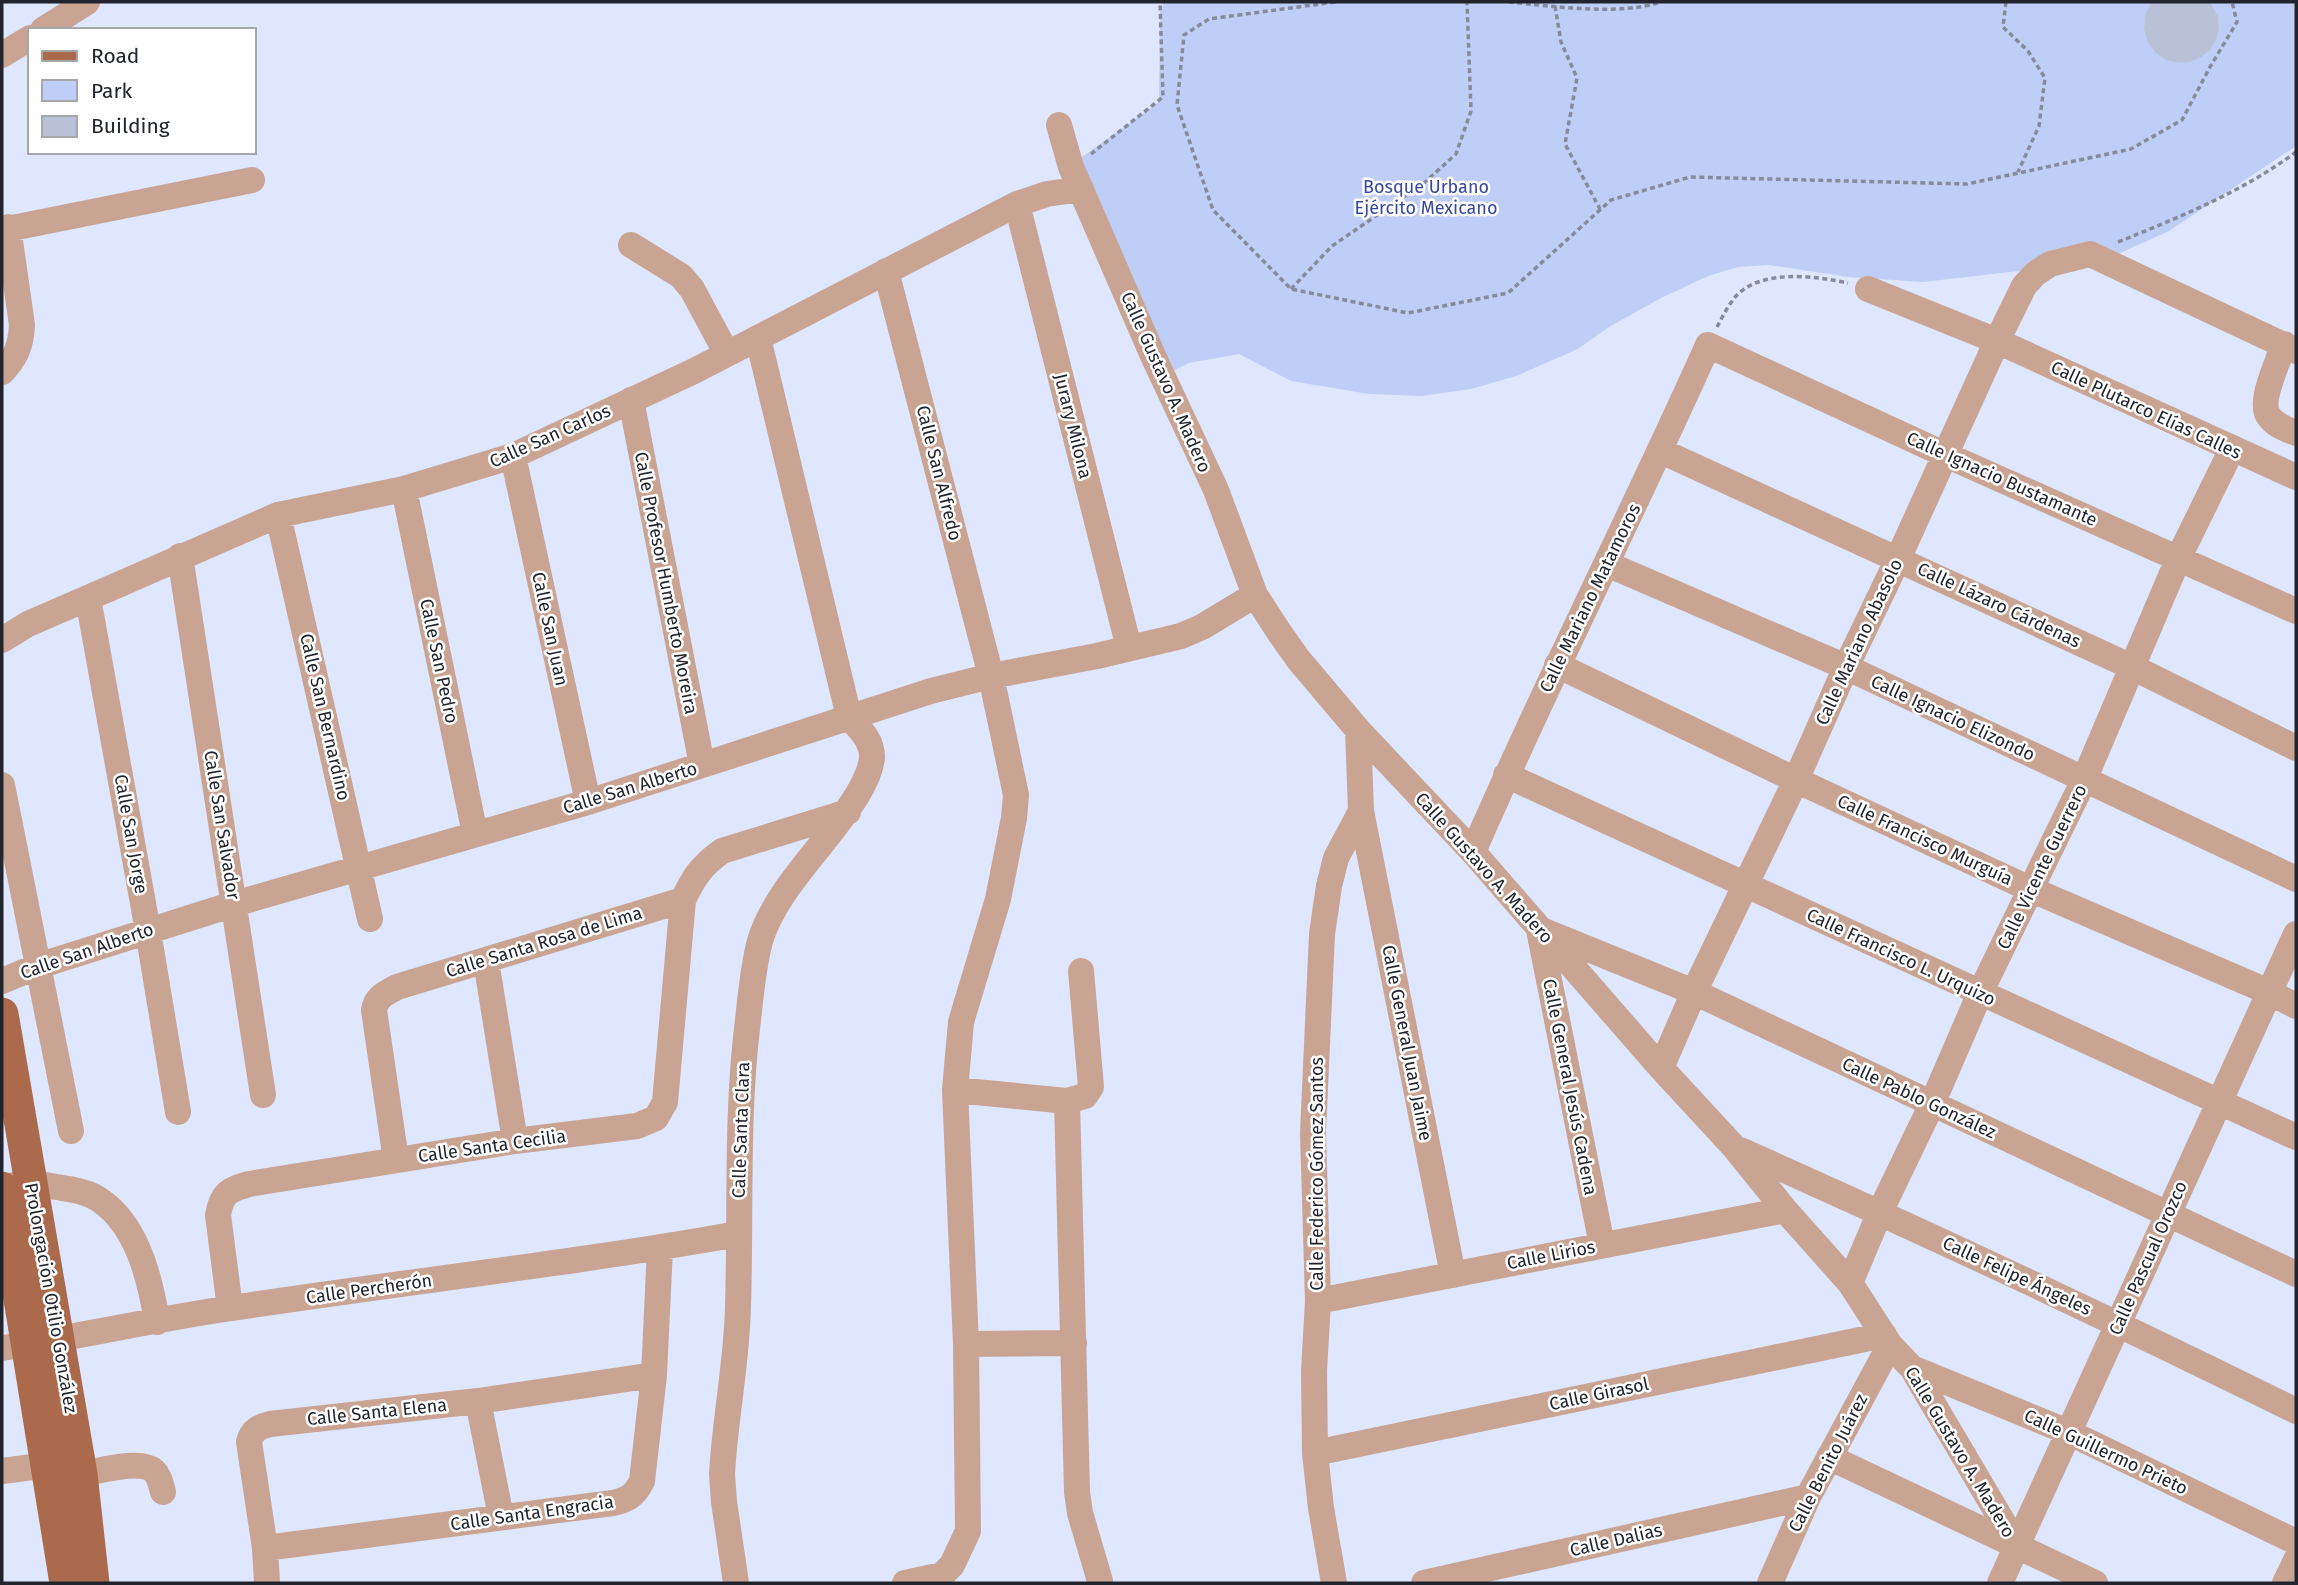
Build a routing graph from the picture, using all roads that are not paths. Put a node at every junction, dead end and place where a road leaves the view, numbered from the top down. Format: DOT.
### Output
graph roads {
  1 [pos="87,2"];
  2 [pos="46,28"];
  3 [pos="28,39"];
  4 [pos="2,55"];
  5 [pos="1059,125"];
  6 [pos="252,180"];
  7 [pos="1081,189"];
  8 [pos="1017,204"];
  9 [pos="5,228"];
  10 [pos="631,245"];
  11 [pos="886,271"];
  12 [pos="1868,289"];
  13 [pos="758,338"];
  14 [pos="1997,341"];
  15 [pos="1708,345"];
  16 [pos="2290,347"];
  17 [pos="727,354"];
  18 [pos="2,372"];
  19 [pos="631,400"];
  20 [pos="2296,433"];
  21 [pos="2232,449"];
  22 [pos="1661,451"];
  23 [pos="1945,455"];
  24 [pos="513,456"];
  25 [pos="2296,477"];
  26 [pos="404,489"];
  27 [pos="278,515"];
  28 [pos="180,556"];
  29 [pos="2179,557"];
  30 [pos="1898,559"];
  31 [pos="1607,564"];
  32 [pos="1255,595"];
  33 [pos="88,598"];
  34 [pos="2296,611"];
  35 [pos="2,640"];
  36 [pos="1129,648"];
  37 [pos="1558,665"];
  38 [pos="1846,667"];
  39 [pos="2132,667"];
  40 [pos="991,676"];
  41 [pos="849,717"];
  42 [pos="1358,730"];
  43 [pos="2296,748"];
  44 [pos="702,765"];
  45 [pos="1506,775"];
  46 [pos="1796,780"];
  47 [pos="2084,780"];
  48 [pos="3,793"];
  49 [pos="588,802"];
  50 [pos="1361,811"];
  51 [pos="848,812"];
  52 [pos="475,834"];
  53 [pos="1473,852"];
  54 [pos="359,868"];
  55 [pos="2296,879"];
  56 [pos="1746,887"];
  57 [pos="2030,889"];
  58 [pos="683,900"];
  59 [pos="234,904"];
  60 [pos="370,919"];
  61 [pos="1539,929"];
  62 [pos="148,931"];
  63 [pos="2296,934"];
  64 [pos="486,961"];
  65 [pos="38,966"];
  66 [pos="1081,971"];
  67 [pos="2,981"];
  68 [pos="1694,992"];
  69 [pos="2269,992"];
  70 [pos="1980,993"];
  71 [pos="2296,1006"];
  72 [pos="2,1014"];
  73 [pos="1661,1068"];
  74 [pos="955,1090"];
  75 [pos="263,1095"];
  76 [pos="1067,1101"];
  77 [pos="2219,1101"];
  78 [pos="1932,1104"];
  79 [pos="178,1112"];
  80 [pos="71,1131"];
  81 [pos="2296,1137"];
  82 [pos="515,1141"];
  83 [pos="1735,1147"];
  84 [pos="396,1160"];
  85 [pos="11,1186"];
  86 [pos="1785,1210"];
  87 [pos="1880,1212"];
  88 [pos="2166,1215"];
  89 [pos="738,1234"];
  90 [pos="1602,1245"];
  91 [pos="660,1248"];
  92 [pos="2296,1274"];
  93 [pos="1453,1275"];
  94 [pos="1850,1283"];
  95 [pos="1318,1301"];
  96 [pos="230,1308"];
  97 [pos="157,1322"];
  98 [pos="2119,1324"];
  99 [pos="1887,1340"];
  100 [pos="1074,1343"];
  101 [pos="966,1344"];
  102 [pos="30,1345"];
  103 [pos="1912,1368"];
  104 [pos="654,1375"];
  105 [pos="478,1401"];
  106 [pos="2296,1411"];
  107 [pos="2068,1432"];
  108 [pos="1315,1453"];
  109 [pos="1829,1457"];
  110 [pos="48,1465"];
  111 [pos="2,1471"];
  112 [pos="81,1474"];
  113 [pos="163,1492"];
  114 [pos="1808,1497"];
  115 [pos="501,1517"];
  116 [pos="2296,1542"];
  117 [pos="2018,1546"];
  118 [pos="265,1548"];
  119 [pos="2296,1560"];
  120 [pos="1100,1581"];
  121 [pos="918,1582"];
  122 [pos="66,1583"];
  123 [pos="93,1583"];
  124 [pos="267,1583"];
  125 [pos="736,1583"];
  126 [pos="1334,1583"];
  127 [pos="1424,1583"];
  128 [pos="1770,1583"];
  129 [pos="2000,1583"];
  130 [pos="2095,1583"];
  131 [pos="2285,1583"];
  1 -- 2 [label="street"];
  3 -- 4 [label="street"];
  5 -- 7 [label="street, Calle Gustavo A. Madero"];
  6 -- 9 [label="street"];
  7 -- 8 [label="street, Calle San Carlos"];
  7 -- 32 [label="street, Calle Gustavo A. Madero"];
  8 -- 11 [label="street, Calle San Carlos"];
  8 -- 36 [label="street, Jurary Milona"];
  9 -- 18 [label="street"];
  10 -- 17 [label="street"];
  11 -- 13 [label="street, Calle San Carlos"];
  11 -- 40 [label="street, Calle San Alfredo"];
  12 -- 14 [label="street, Calle Plutarco Elías Calles"];
  13 -- 17 [label="street, Calle San Carlos"];
  13 -- 41 [label="street"];
  14 -- 16 [label="street, Calle Mariano Abasolo"];
  14 -- 21 [label="street, Calle Plutarco Elías Calles"];
  14 -- 23 [label="street, Calle Mariano Abasolo"];
  15 -- 22 [label="street, Calle Mariano Matamoros"];
  15 -- 23 [label="street, Calle Ignacio Bustamante"];
  16 -- 20 [label="street"];
  17 -- 19 [label="street, Calle San Carlos"];
  19 -- 24 [label="street, Calle San Carlos"];
  19 -- 44 [label="street, Calle Profesor Humberto Moreira"];
  21 -- 25 [label="street, Calle Plutarco Elías Calles"];
  21 -- 29 [label="street, Calle Vicente Guerrero"];
  22 -- 30 [label="street, Calle Lázaro Cárdenas"];
  22 -- 31 [label="street, Calle Mariano Matamoros"];
  23 -- 29 [label="street, Calle Ignacio Bustamante"];
  23 -- 30 [label="street, Calle Mariano Abasolo"];
  24 -- 26 [label="street, Calle San Carlos"];
  24 -- 49 [label="street, Calle San Juan"];
  26 -- 27 [label="street, Calle San Carlos"];
  26 -- 52 [label="street, Calle San Pedro"];
  27 -- 28 [label="street, Calle San Carlos"];
  27 -- 54 [label="street, Calle San Bernardino"];
  28 -- 33 [label="street, Calle San Carlos"];
  28 -- 59 [label="street, Calle San Salvador"];
  29 -- 34 [label="street, Calle Ignacio Bustamante"];
  29 -- 39 [label="street, Calle Vicente Guerrero"];
  30 -- 38 [label="street, Calle Mariano Abasolo"];
  30 -- 39 [label="street, Calle Lázaro Cárdenas"];
  31 -- 37 [label="street, Calle Mariano Matamoros"];
  31 -- 38 [label="street, Calle Ignacio Elizondo"];
  32 -- 36 [label="street, Calle San Alberto"];
  32 -- 42 [label="street, Calle Gustavo A. Madero"];
  33 -- 35 [label="street, Calle San Carlos"];
  33 -- 62 [label="street, Calle San Jorge"];
  36 -- 40 [label="street, Calle San Alberto"];
  37 -- 45 [label="street, Calle Mariano Matamoros"];
  37 -- 46 [label="street, Calle Francisco Murguía"];
  38 -- 46 [label="street, Calle Mariano Abasolo"];
  38 -- 47 [label="street, Calle Ignacio Elizondo"];
  39 -- 43 [label="street, Calle Lázaro Cárdenas"];
  39 -- 47 [label="street, Calle Vicente Guerrero"];
  40 -- 41 [label="street, Calle San Alberto"];
  40 -- 74 [label="street, Calle San Alfredo"];
  41 -- 44 [label="street, Calle San Alberto"];
  41 -- 51 [label="street, Calle Santa Clara"];
  42 -- 50 [label="street"];
  42 -- 53 [label="street, Calle Gustavo A. Madero"];
  44 -- 49 [label="street, Calle San Alberto"];
  45 -- 53 [label="street, Calle Mariano Matamoros"];
  45 -- 56 [label="street, Calle Francisco L. Urquizo"];
  46 -- 56 [label="street, Calle Mariano Abasolo"];
  46 -- 57 [label="street, Calle Francisco Murguía"];
  47 -- 55 [label="street, Calle Ignacio Elizondo"];
  47 -- 57 [label="street, Calle Vicente Guerrero"];
  48 -- 65 [label="street"];
  49 -- 52 [label="street, Calle San Alberto"];
  50 -- 93 [label="street, Calle General Juan Jaime"];
  50 -- 95 [label="street, Calle Federico Gómez Santos"];
  51 -- 58 [label="street"];
  51 -- 89 [label="street, Calle Santa Clara"];
  52 -- 54 [label="street, Calle San Alberto"];
  53 -- 61 [label="street, Calle Gustavo A. Madero"];
  54 -- 59 [label="street, Calle San Alberto"];
  54 -- 60 [label="street, Calle San Bernardino"];
  56 -- 68 [label="street, Calle Mariano Abasolo"];
  56 -- 70 [label="street, Calle Francisco L. Urquizo"];
  57 -- 69 [label="street, Calle Francisco Murguía"];
  57 -- 70 [label="street, Calle Vicente Guerrero"];
  58 -- 64 [label="street, Calle Santa Rosa de Lima"];
  58 -- 82 [label="street, Calle Santa Cecilia"];
  59 -- 62 [label="street, Calle San Alberto"];
  59 -- 75 [label="street, Calle San Salvador"];
  61 -- 68 [label="street, Calle Pablo González"];
  61 -- 73 [label="street, Calle Gustavo A. Madero"];
  61 -- 90 [label="street, Calle General Jesús Cadena"];
  62 -- 65 [label="street, Calle San Alberto"];
  62 -- 79 [label="street, Calle San Jorge"];
  63 -- 69 [label="street, Calle Pascual Orozco"];
  64 -- 82 [label="street"];
  64 -- 84 [label="street, Calle Santa Rosa de Lima"];
  65 -- 67 [label="street, Calle San Alberto"];
  65 -- 80 [label="street"];
  66 -- 76 [label="street"];
  68 -- 73 [label="street, Calle Mariano Abasolo"];
  68 -- 78 [label="street, Calle Pablo González"];
  69 -- 71 [label="street, Calle Francisco Murguía"];
  69 -- 77 [label="street, Calle Pascual Orozco"];
  70 -- 77 [label="street, Calle Francisco L. Urquizo"];
  70 -- 78 [label="street, Calle Vicente Guerrero"];
  72 -- 85 [label="main road, Prolongación Otilio González"];
  73 -- 83 [label="street, Calle Gustavo A. Madero"];
  74 -- 76 [label="street"];
  74 -- 101 [label="street, Calle San Alfredo"];
  76 -- 100 [label="street"];
  77 -- 81 [label="street, Calle Francisco L. Urquizo"];
  77 -- 88 [label="street, Calle Pascual Orozco"];
  78 -- 87 [label="street, Calle Vicente Guerrero"];
  78 -- 88 [label="street, Calle Pablo González"];
  82 -- 84 [label="street, Calle Santa Cecilia"];
  83 -- 86 [label="street, Calle Gustavo A. Madero"];
  83 -- 87 [label="street, Calle Felipe Ángeles"];
  84 -- 96 [label="street, Calle Santa Cecilia"];
  85 -- 97 [label="street"];
  85 -- 102 [label="main road, Prolongación Otilio González"];
  86 -- 90 [label="street, Calle Lirios"];
  86 -- 94 [label="street, Calle Gustavo A. Madero"];
  87 -- 94 [label="street, Calle Vicente Guerrero"];
  87 -- 98 [label="street, Calle Felipe Ángeles"];
  88 -- 92 [label="street, Calle Pablo González"];
  88 -- 98 [label="street, Calle Pascual Orozco"];
  89 -- 91 [label="street, Calle Percherón"];
  89 -- 125 [label="street, Calle Santa Clara"];
  90 -- 93 [label="street, Calle Lirios"];
  91 -- 96 [label="street, Calle Percherón"];
  91 -- 104 [label="street, Calle Santa Engracia"];
  93 -- 95 [label="street, Calle Lirios"];
  94 -- 99 [label="street, Calle Gustavo A. Madero"];
  95 -- 108 [label="street, Calle Federico Gómez Santos"];
  96 -- 97 [label="street, Calle Percherón"];
  97 -- 102 [label="street, Calle Percherón"];
  98 -- 106 [label="street, Calle Felipe Ángeles"];
  98 -- 107 [label="street, Calle Pascual Orozco"];
  99 -- 103 [label="street, Calle Gustavo A. Madero"];
  99 -- 108 [label="street, Calle Girasol"];
  99 -- 109 [label="street, Calle Benito Juárez"];
  100 -- 101 [label="street"];
  100 -- 120 [label="street"];
  101 -- 121 [label="street, Calle San Alfredo"];
  102 -- 110 [label="main road, Prolongación Otilio González"];
  102 -- 112 [label="main road, Prolongación Otilio González"];
  103 -- 107 [label="street, Calle Guillermo Prieto"];
  103 -- 117 [label="street, Calle Gustavo A. Madero"];
  104 -- 105 [label="street, Calle Santa Elena"];
  104 -- 115 [label="street, Calle Santa Engracia"];
  105 -- 115 [label="street"];
  105 -- 118 [label="street, Calle Santa Elena"];
  107 -- 116 [label="street, Calle Guillermo Prieto"];
  107 -- 117 [label="street, Calle Pascual Orozco"];
  108 -- 126 [label="street, Calle Federico Gómez Santos"];
  109 -- 114 [label="street, Calle Benito Juárez"];
  109 -- 117 [label="street, Calle Gustavo A. Madero"];
  110 -- 111 [label="street"];
  110 -- 122 [label="main road, Prolongación Otilio González"];
  112 -- 113 [label="street"];
  112 -- 123 [label="main road, Prolongación Otilio González"];
  114 -- 127 [label="street, Calle Dalias"];
  114 -- 128 [label="street, Calle Benito Juárez"];
  115 -- 118 [label="street, Calle Santa Engracia"];
  117 -- 129 [label="street, Calle Pascual Orozco"];
  117 -- 130 [label="street, Calle Gustavo A. Madero"];
  118 -- 124 [label="street, Calle Santa Elena"];
  119 -- 131 [label="street"];
}
